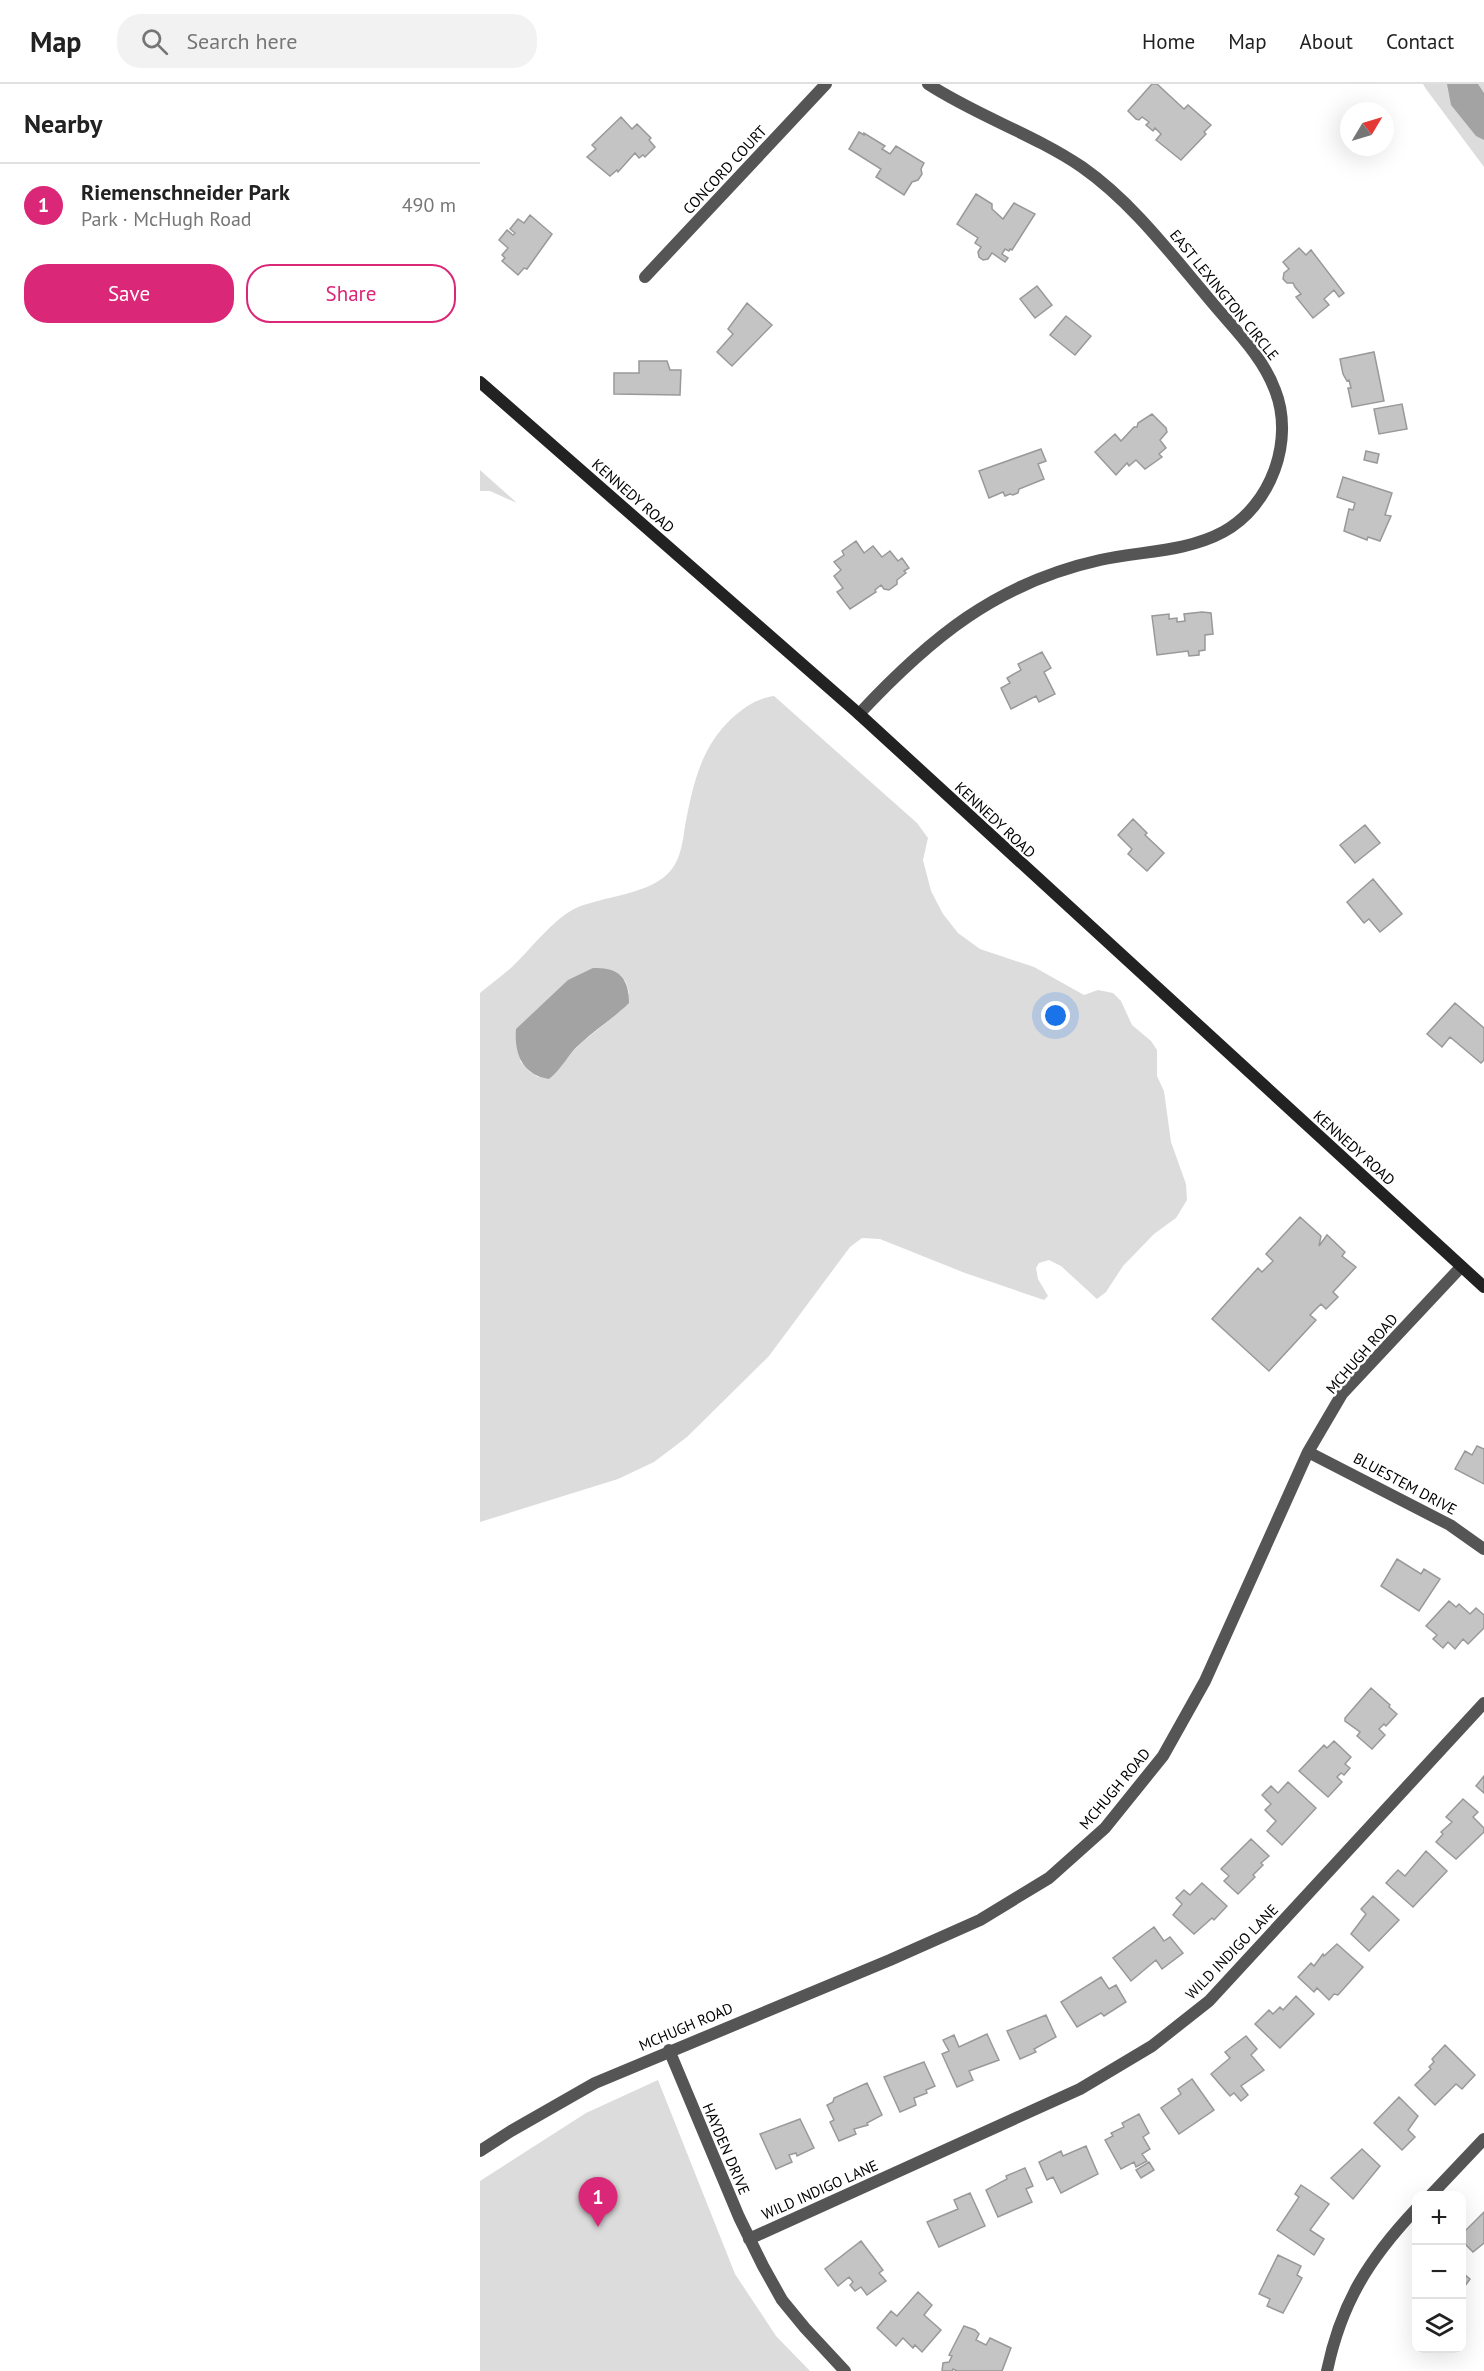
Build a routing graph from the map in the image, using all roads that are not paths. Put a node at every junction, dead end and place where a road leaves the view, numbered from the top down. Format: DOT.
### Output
graph roads {
  1 [pos="826,84"];
  2 [pos="928,84"];
  3 [pos="645,277"];
  4 [pos="480,382"];
  5 [pos="858,714"];
  6 [pos="1461,1266"];
  7 [pos="1484,1287"];
  8 [pos="1308,1452"];
  9 [pos="1484,1548"];
  10 [pos="1484,1703"];
  11 [pos="669,2050"];
  12 [pos="1484,2139"];
  13 [pos="480,2151"];
  14 [pos="1435,2191"];
  15 [pos="1412,2214"];
  16 [pos="749,2239"];
  17 [pos="845,2371"];
  18 [pos="1327,2371"];
  1 -- 3 [label="street, CONCORD COURT"];
  2 -- 5 [label="street, EAST LEXINGTON CIRCLE"];
  4 -- 5 [label="main road, KENNEDY ROAD"];
  5 -- 6 [label="main road, KENNEDY ROAD"];
  6 -- 7 [label="main road, KENNEDY ROAD"];
  6 -- 8 [label="street, MCHUGH ROAD"];
  8 -- 9 [label="street, BLUESTEM DRIVE"];
  8 -- 11 [label="street, MCHUGH ROAD"];
  10 -- 16 [label="street, WILD INDIGO LANE"];
  11 -- 13 [label="street, MCHUGH ROAD"];
  11 -- 16 [label="street, HAYDEN DRIVE"];
  12 -- 14 [label="street"];
  15 -- 18 [label="street"];
  16 -- 17 [label="street, HAYDEN DRIVE"];
}
